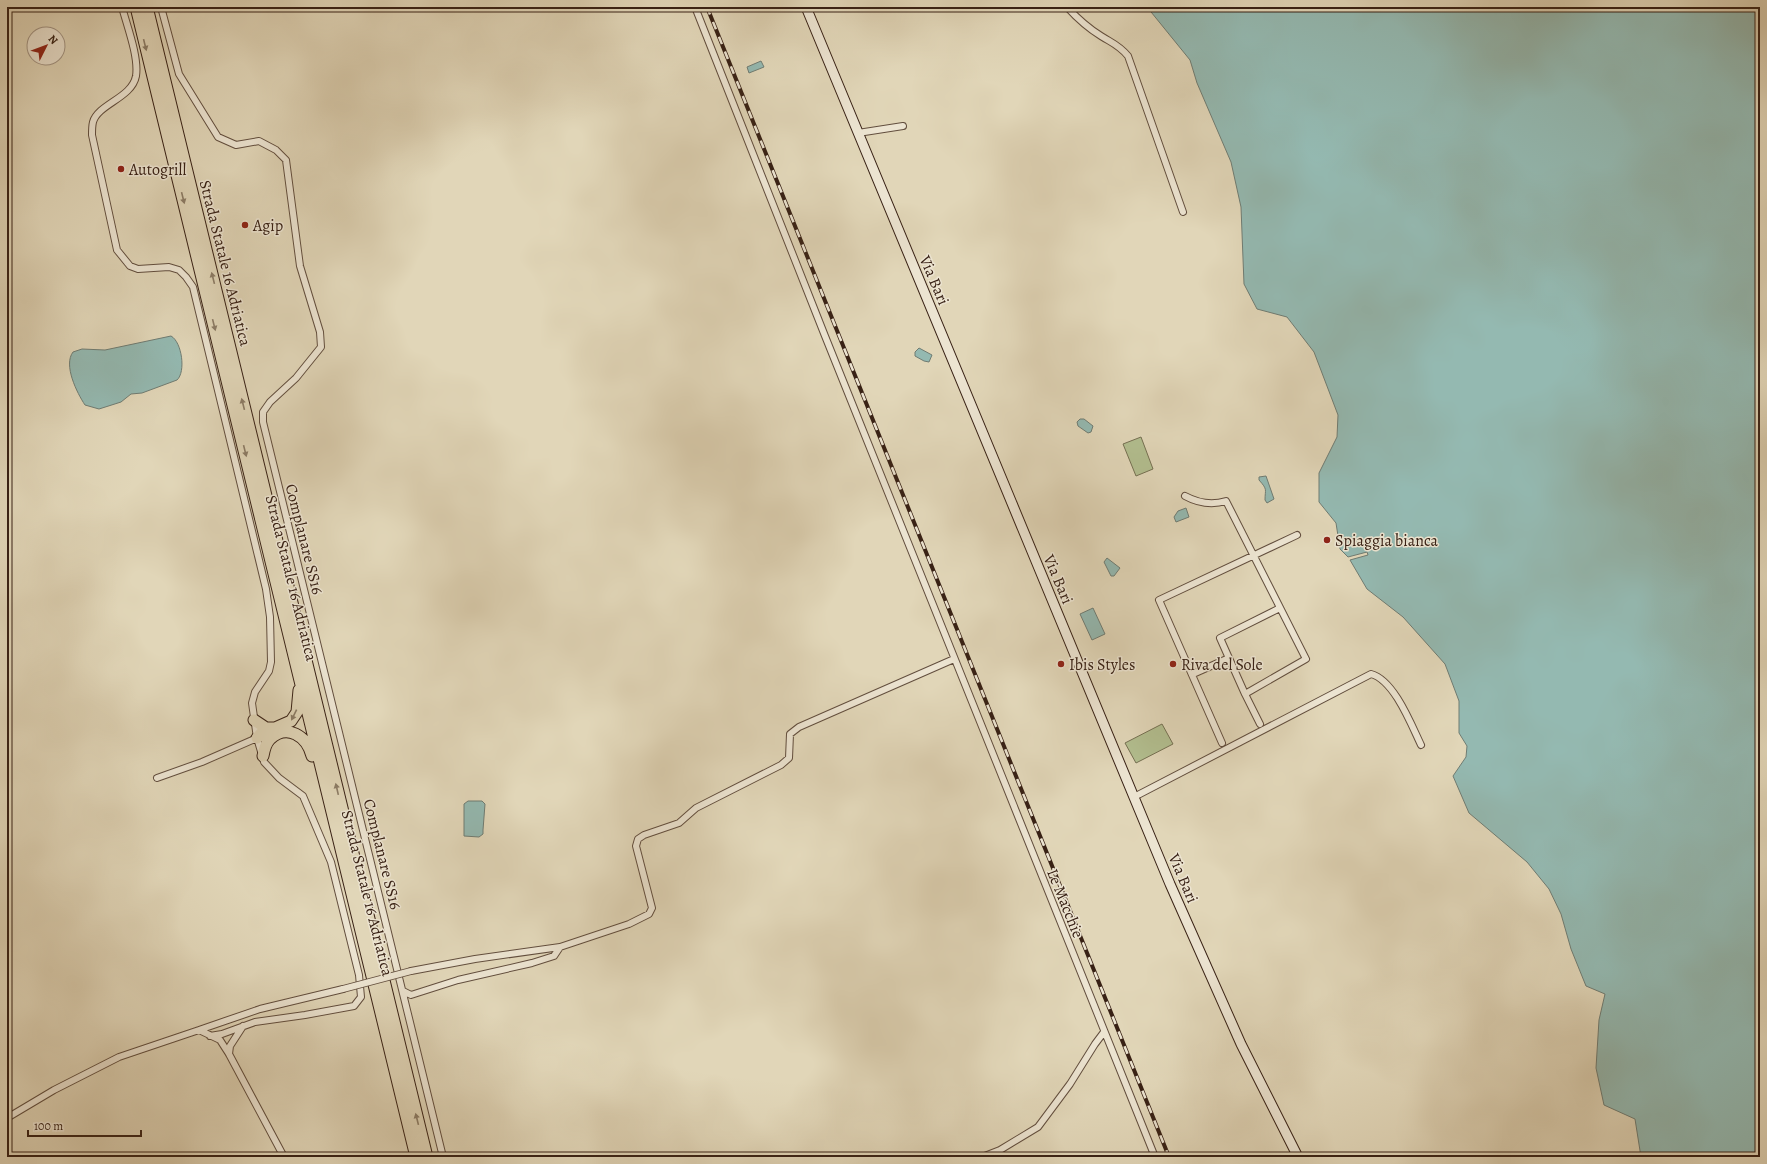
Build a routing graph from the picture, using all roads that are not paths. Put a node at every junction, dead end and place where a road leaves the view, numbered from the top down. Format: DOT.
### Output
graph roads {
  1 [pos="122,7"];
  2 [pos="136,7"];
  3 [pos="146,7"];
  4 [pos="161,7"];
  5 [pos="695,7"];
  6 [pos="806,7"];
  7 [pos="1067,7"];
  8 [pos="904,126"];
  9 [pos="858,133"];
  10 [pos="1183,212"];
  11 [pos="1185,496"];
  12 [pos="1297,535"];
  13 [pos="1253,555"];
  14 [pos="1280,608"];
  15 [pos="1229,658"];
  16 [pos="954,659"];
  17 [pos="1193,674"];
  18 [pos="300,677"];
  19 [pos="1245,694"];
  20 [pos="254,720"];
  21 [pos="1260,724"];
  22 [pos="266,728"];
  23 [pos="257,738"];
  24 [pos="269,740"];
  25 [pos="1222,743"];
  26 [pos="1421,745"];
  27 [pos="262,756"];
  28 [pos="324,777"];
  29 [pos="157,778"];
  30 [pos="1134,797"];
  31 [pos="560,947"];
  32 [pos="403,991"];
  33 [pos="243,1026"];
  34 [pos="199,1030"];
  35 [pos="1104,1032"];
  36 [pos="210,1036"];
  37 [pos="229,1054"];
  38 [pos="7,1118"];
  39 [pos="284,1157"];
  40 [pos="416,1157"];
  41 [pos="427,1157"];
  42 [pos="443,1157"];
  43 [pos="982,1157"];
  44 [pos="1155,1157"];
  45 [pos="1298,1157"];
  1 -- 20 [label="street"];
  2 -- 18 [label="highway, Strada Statale 16 Adriatica, one-way"];
  41 -- 3 [label="highway, Strada Statale 16 Adriatica, one-way"];
  4 -- 32 [label="street, Complanare SS16"];
  5 -- 16 [label="street, Le Macchie"];
  6 -- 9 [label="main road, Via Bari"];
  7 -- 10 [label="street"];
  8 -- 9 [label="street"];
  9 -- 30 [label="main road, Via Bari"];
  11 -- 13 [label="street"];
  12 -- 13 [label="street"];
  13 -- 14 [label="street"];
  13 -- 17 [label="street"];
  14 -- 15 [label="street"];
  14 -- 19 [label="street"];
  15 -- 17 [label="street"];
  15 -- 19 [label="street"];
  16 -- 31 [label="street"];
  16 -- 35 [label="street, Le Macchie"];
  17 -- 25 [label="street"];
  18 -- 22 [label="highway, one-way"];
  18 -- 28 [label="highway, Strada Statale 16 Adriatica"];
  19 -- 21 [label="street"];
  20 -- 22 [label="highway"];
  20 -- 23 [label="street"];
  22 -- 23 [label="highway"];
  23 -- 24 [label="highway"];
  23 -- 27 [label="street"];
  23 -- 29 [label="street"];
  24 -- 27 [label="highway"];
  24 -- 28 [label="highway"];
  26 -- 30 [label="street"];
  27 -- 33 [label="street"];
  28 -- 40 [label="highway, Strada Statale 16 Adriatica"];
  30 -- 45 [label="main road, Via Bari"];
  31 -- 32 [label="street"];
  31 -- 34 [label="street, bridge"];
  32 -- 42 [label="street, Complanare SS16"];
  33 -- 36 [label="street"];
  33 -- 37 [label="street"];
  34 -- 36 [label="street"];
  34 -- 38 [label="street"];
  35 -- 43 [label="street"];
  35 -- 44 [label="street, Le Macchie"];
  36 -- 37 [label="street"];
  37 -- 39 [label="street"];
}
